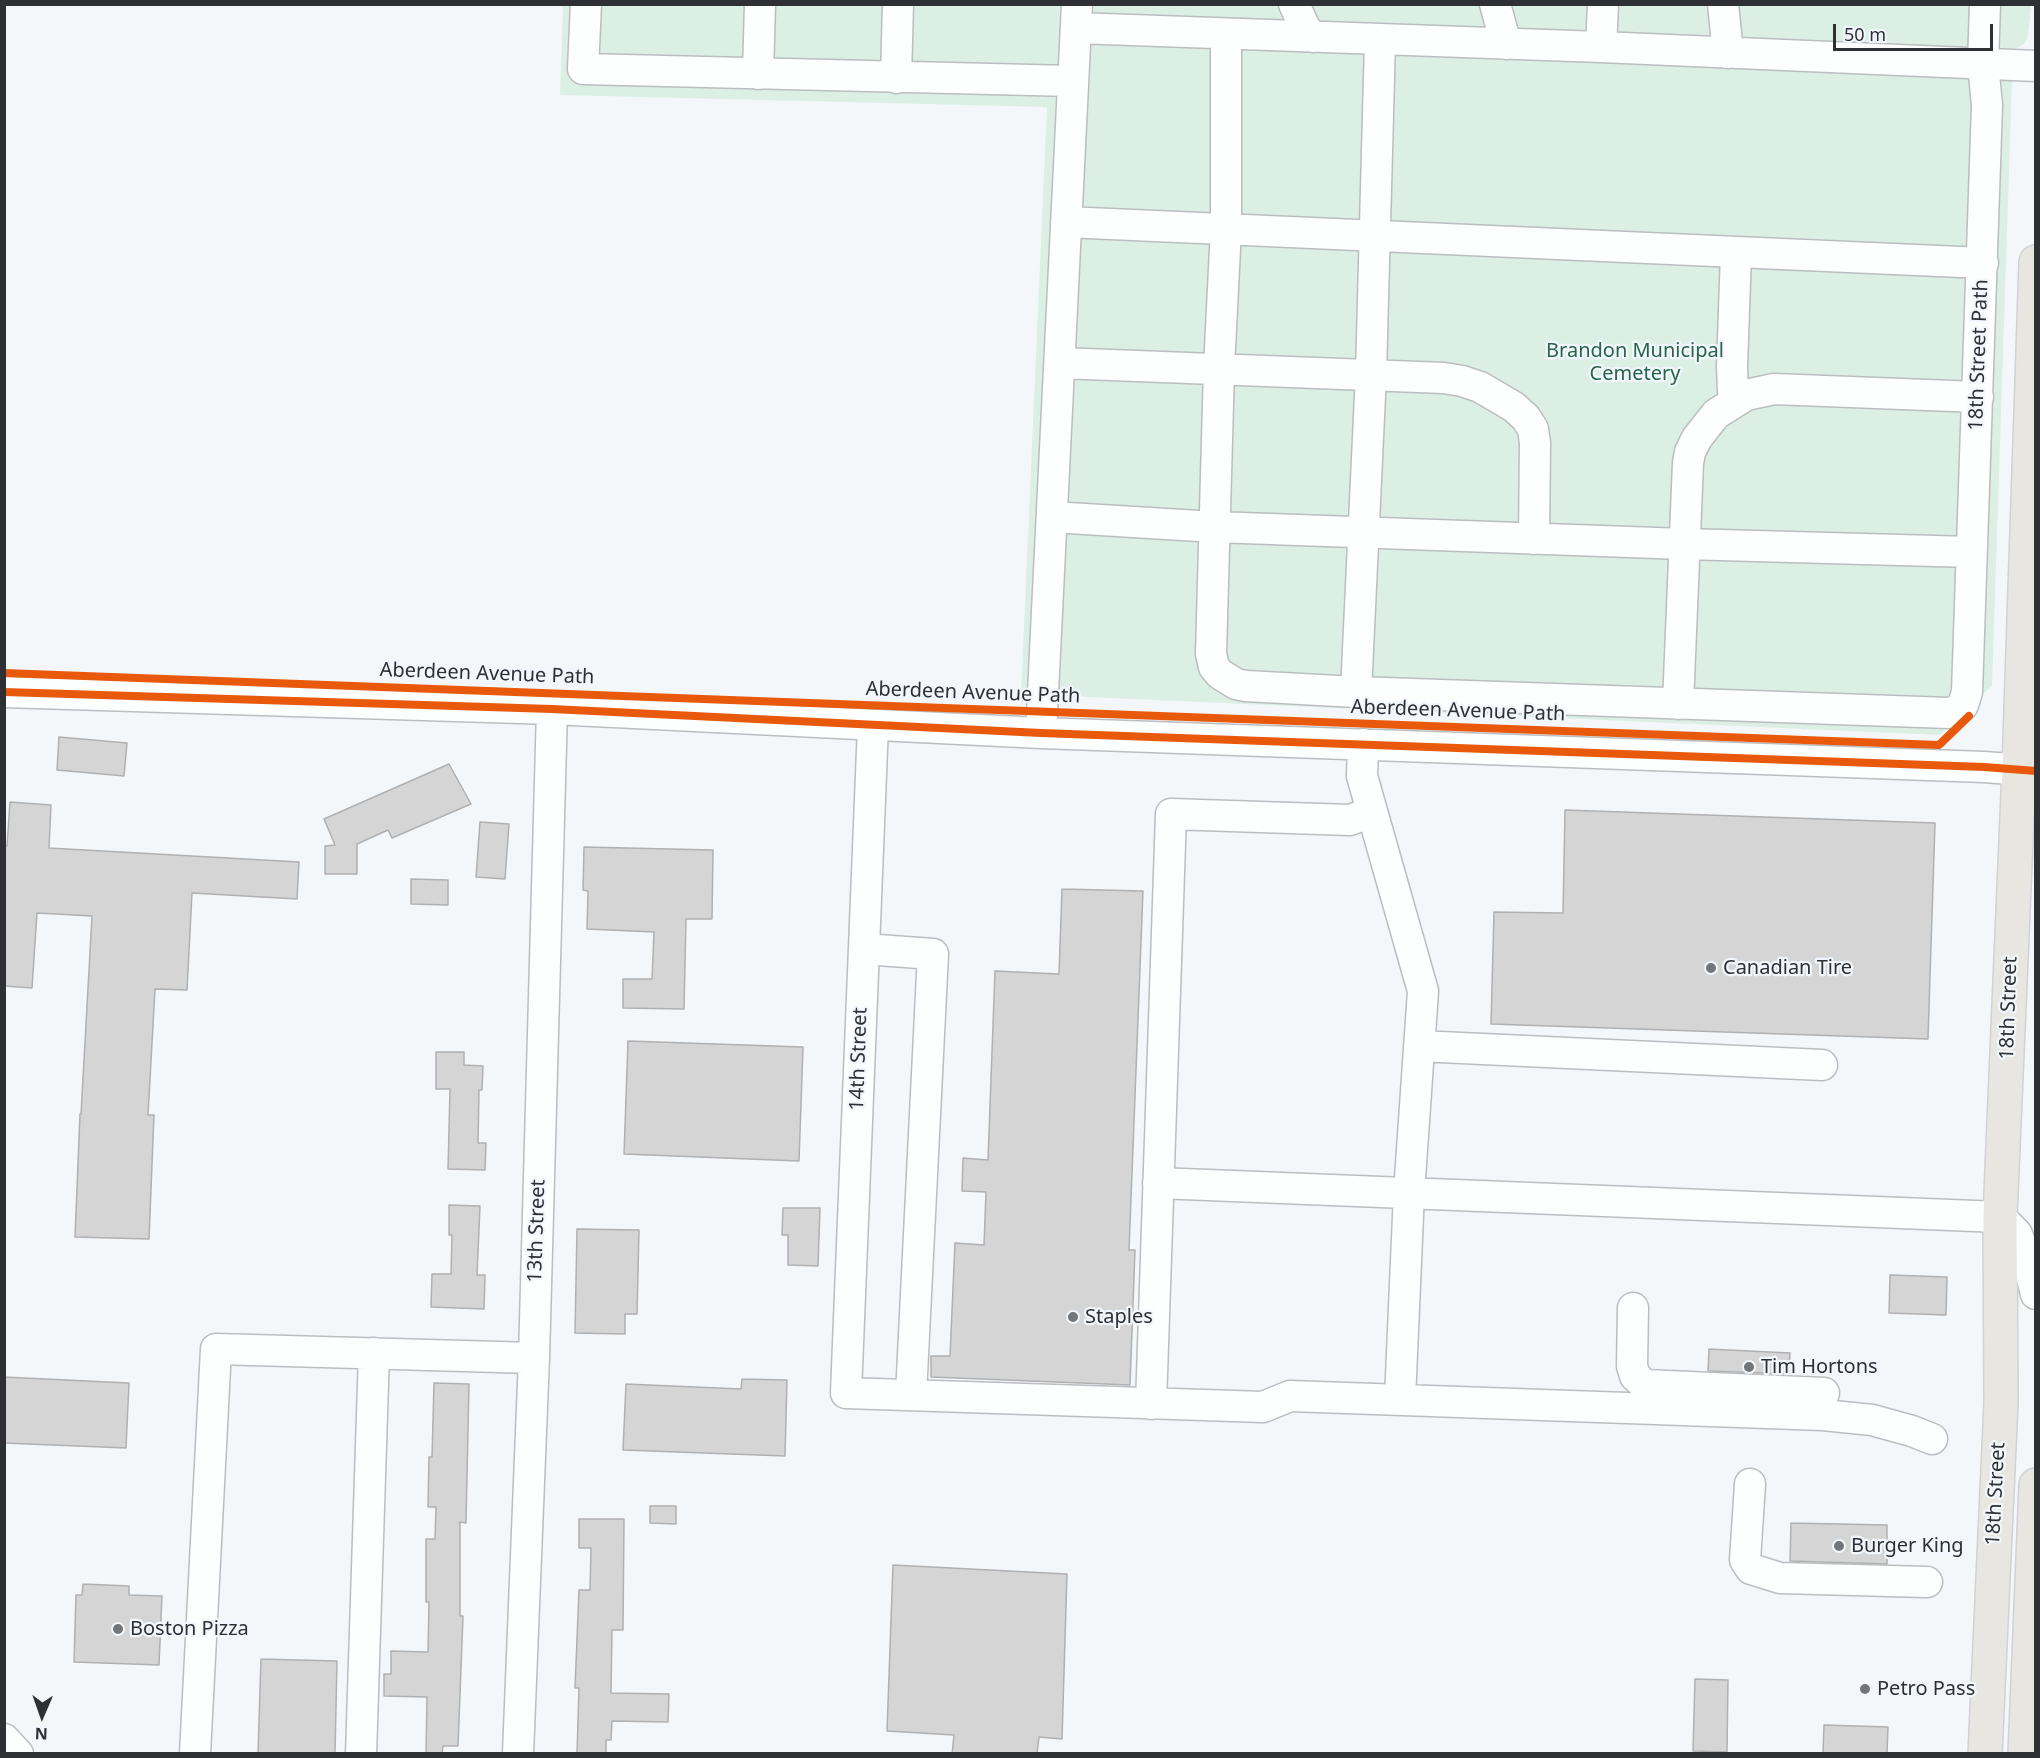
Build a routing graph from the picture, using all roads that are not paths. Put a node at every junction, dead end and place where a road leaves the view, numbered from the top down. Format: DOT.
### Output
graph roads {
  1 [pos="586,4"];
  2 [pos="760,4"];
  3 [pos="898,4"];
  4 [pos="1294,4"];
  5 [pos="1495,4"];
  6 [pos="1603,4"];
  7 [pos="1723,4"];
  8 [pos="1985,4"];
  9 [pos="1076,16"];
  10 [pos="1226,34"];
  11 [pos="1313,37"];
  12 [pos="1380,40"];
  13 [pos="1506,44"];
  14 [pos="1601,47"];
  15 [pos="1728,53"];
  16 [pos="1983,64"];
  17 [pos="2036,66"];
  18 [pos="758,74"];
  19 [pos="896,78"];
  20 [pos="1072,81"];
  21 [pos="1066,222"];
  22 [pos="1226,229"];
  23 [pos="1375,237"];
  24 [pos="1736,253"];
  25 [pos="2036,262"];
  26 [pos="1983,263"];
  27 [pos="1060,363"];
  28 [pos="1219,369"];
  29 [pos="1371,374"];
  30 [pos="1978,398"];
  31 [pos="1736,400"];
  32 [pos="1052,517"];
  33 [pos="1215,527"];
  34 [pos="1364,531"];
  35 [pos="1534,538"];
  36 [pos="1684,544"];
  37 [pos="1971,552"];
  38 [pos="4,692"];
  39 [pos="1356,692"];
  40 [pos="1678,704"];
  41 [pos="552,709"];
  42 [pos="873,725"];
  43 [pos="1041,733"];
  44 [pos="1363,744"];
  45 [pos="2027,770"];
  46 [pos="1372,812"];
  47 [pos="864,949"];
  48 [pos="1419,1046"];
  49 [pos="1822,1065"];
  50 [pos="1158,1184"];
  51 [pos="1409,1193"];
  52 [pos="2000,1217"];
  53 [pos="2036,1294"];
  54 [pos="1633,1308"];
  55 [pos="374,1353"];
  56 [pos="534,1358"];
  57 [pos="1824,1393"];
  58 [pos="911,1395"];
  59 [pos="1400,1399"];
  60 [pos="1151,1404"];
  61 [pos="1932,1439"];
  62 [pos="1750,1484"];
  63 [pos="2036,1485"];
  64 [pos="1927,1582"];
  65 [pos="1990,1620"];
  66 [pos="2032,1621"];
  67 [pos="4,1739"];
  68 [pos="18,1754"];
  69 [pos="195,1754"];
  70 [pos="361,1754"];
  71 [pos="518,1754"];
  72 [pos="1985,1754"];
  73 [pos="2025,1754"];
  1 -- 18 [label="street"];
  2 -- 18 [label="street"];
  3 -- 19 [label="street"];
  4 -- 11 [label="street"];
  5 -- 13 [label="street"];
  6 -- 14 [label="street"];
  7 -- 15 [label="street"];
  8 -- 16 [label="street, 18th Street Path"];
  9 -- 10 [label="street"];
  9 -- 20 [label="street"];
  10 -- 11 [label="street"];
  10 -- 22 [label="street"];
  11 -- 12 [label="street"];
  12 -- 13 [label="street"];
  12 -- 23 [label="street"];
  13 -- 14 [label="street"];
  14 -- 15 [label="street"];
  15 -- 16 [label="street"];
  16 -- 17 [label="street"];
  16 -- 26 [label="street, 18th Street Path"];
  18 -- 19 [label="street"];
  19 -- 20 [label="street"];
  20 -- 21 [label="street"];
  21 -- 22 [label="street"];
  21 -- 27 [label="street"];
  22 -- 23 [label="street"];
  22 -- 28 [label="street"];
  23 -- 24 [label="street"];
  23 -- 29 [label="street"];
  24 -- 26 [label="street"];
  24 -- 31 [label="street"];
  25 -- 45 [label="main road, 18th Street"];
  26 -- 30 [label="street, 18th Street Path"];
  27 -- 28 [label="street"];
  27 -- 32 [label="street"];
  28 -- 29 [label="street"];
  28 -- 33 [label="street"];
  29 -- 34 [label="street"];
  29 -- 35 [label="street"];
  30 -- 31 [label="street"];
  30 -- 37 [label="street, 18th Street Path"];
  31 -- 36 [label="street"];
  32 -- 33 [label="street"];
  32 -- 43 [label="street"];
  33 -- 34 [label="street"];
  33 -- 39 [label="street"];
  34 -- 35 [label="street"];
  34 -- 39 [label="street"];
  35 -- 36 [label="street"];
  36 -- 37 [label="street"];
  36 -- 40 [label="street"];
  37 -- 40 [label="street, 18th Street Path"];
  38 -- 41 [label="street"];
  39 -- 40 [label="street"];
  41 -- 42 [label="street"];
  41 -- 56 [label="street, 13th Street"];
  42 -- 43 [label="street"];
  42 -- 47 [label="street, 14th Street"];
  43 -- 44 [label="street"];
  44 -- 45 [label="street"];
  44 -- 46 [label="street"];
  45 -- 52 [label="main road, 18th Street"];
  46 -- 48 [label="street"];
  46 -- 50 [label="street"];
  47 -- 58 [label="street, 14th Street"];
  47 -- 58 [label="street"];
  48 -- 49 [label="street"];
  48 -- 51 [label="street"];
  50 -- 51 [label="street"];
  50 -- 60 [label="street"];
  51 -- 52 [label="street"];
  51 -- 59 [label="street"];
  52 -- 53 [label="street"];
  52 -- 65 [label="main road, 18th Street"];
  54 -- 57 [label="street"];
  55 -- 56 [label="street"];
  55 -- 69 [label="street"];
  55 -- 70 [label="street"];
  56 -- 71 [label="street, 13th Street"];
  58 -- 60 [label="street"];
  59 -- 60 [label="street"];
  59 -- 61 [label="street"];
  62 -- 64 [label="street"];
  63 -- 66 [label="main road, 18th Street"];
  65 -- 66 [label="street"];
  65 -- 72 [label="main road, 18th Street"];
  66 -- 73 [label="main road, 18th Street"];
  67 -- 68 [label="street"];
}
